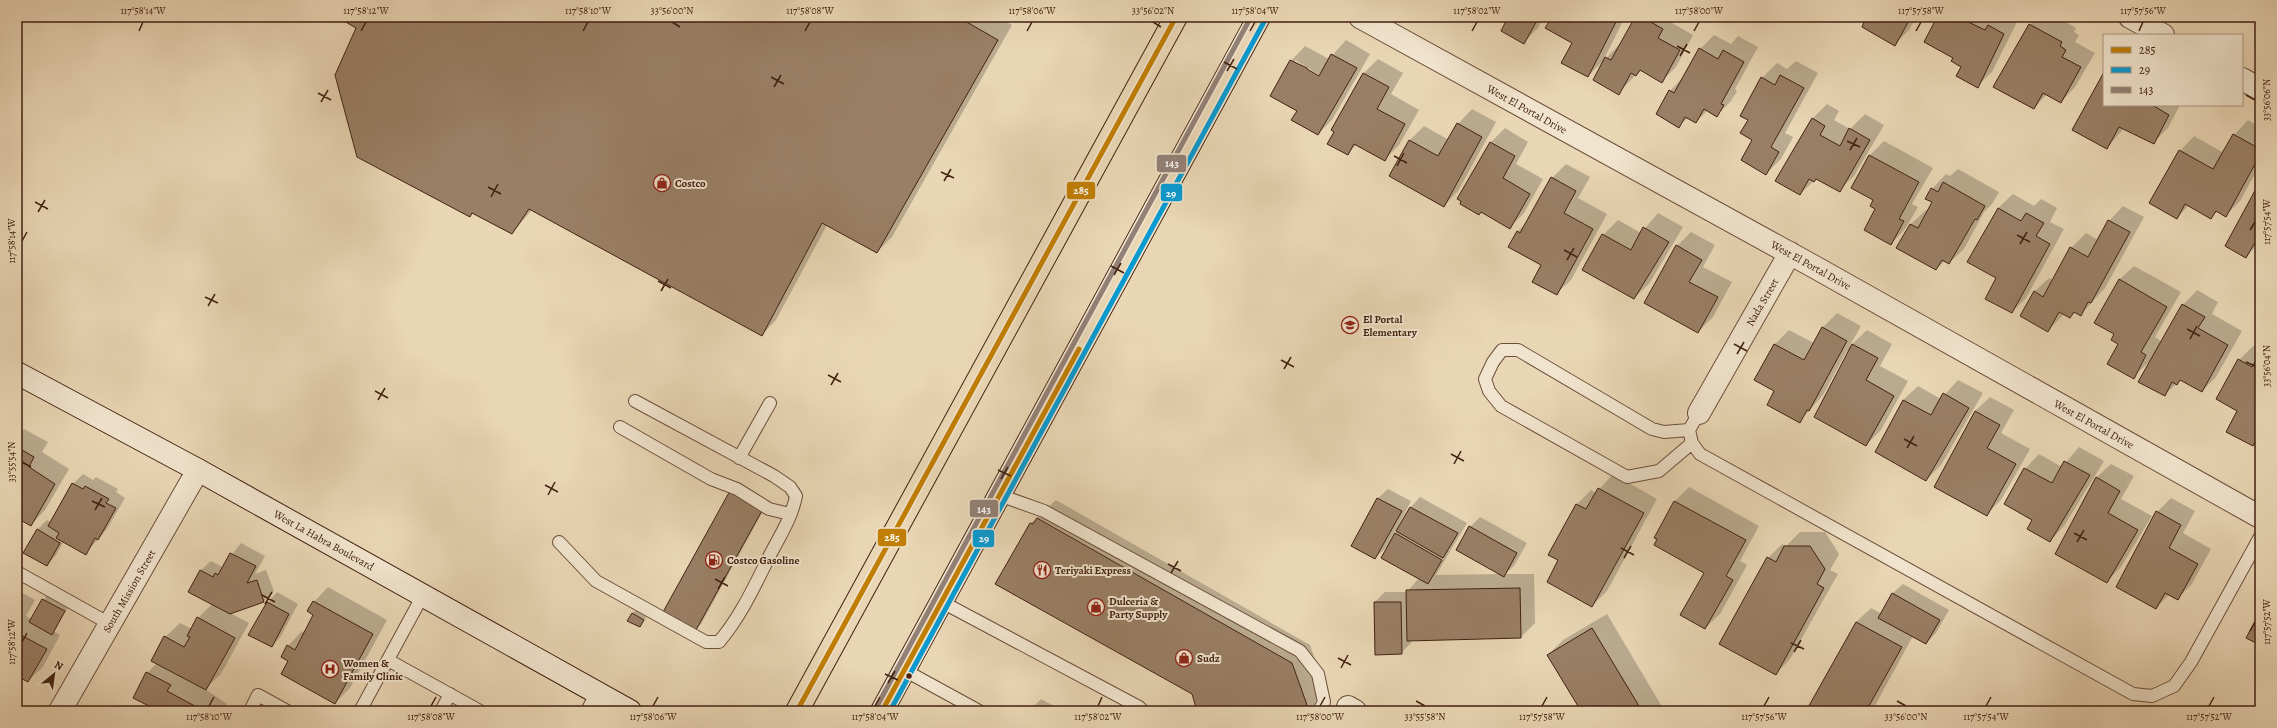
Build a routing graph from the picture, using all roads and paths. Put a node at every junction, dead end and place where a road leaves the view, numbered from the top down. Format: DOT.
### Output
graph roads {
  1 [pos="1176,17"];
  2 [pos="1259,17"];
  3 [pos="1360,17"];
  4 [pos="2130,17"];
  5 [pos="2161,34"];
  6 [pos="2243,80"];
  7 [pos="2260,89"];
  8 [pos="1790,253"];
  9 [pos="17,373"];
  10 [pos="635,401"];
  11 [pos="770,403"];
  12 [pos="1694,421"];
  13 [pos="620,427"];
  14 [pos="1692,443"];
  15 [pos="739,458"];
  16 [pos="198,470"];
  17 [pos="999,496"];
  18 [pos="790,514"];
  19 [pos="2260,517"];
  20 [pos="2260,537"];
  21 [pos="559,542"];
  22 [pos="17,572"];
  23 [pos="424,595"];
  24 [pos="942,602"];
  25 [pos="110,624"];
  26 [pos="388,660"];
  27 [pos="904,670"];
  28 [pos="597,692"];
  29 [pos="450,694"];
  30 [pos="60,711"];
  31 [pos="250,711"];
  32 [pos="287,711"];
  33 [pos="360,711"];
  34 [pos="441,711"];
  35 [pos="480,711"];
  36 [pos="586,711"];
  37 [pos="630,711"];
  38 [pos="797,711"];
  39 [pos="882,711"];
  40 [pos="979,711"];
  41 [pos="1143,711"];
  42 [pos="1319,711"];
  1 -- 38 [label="main road"];
  2 -- 17 [label="main road"];
  3 -- 8 [label="street, West El Portal Drive"];
  4 -- 5 [label="street"];
  6 -- 7 [label="street"];
  8 -- 12 [label="street, Nada Street"];
  8 -- 19 [label="street, West El Portal Drive"];
  9 -- 16 [label="street, West La Habra Boulevard"];
  10 -- 15 [label="lane"];
  11 -- 15 [label="lane"];
  12 -- 14 [label="lane"];
  12 -- 14 [label="lane"];
  13 -- 18 [label="lane"];
  14 -- 20 [label="lane"];
  15 -- 18 [label="lane"];
  16 -- 23 [label="street, West La Habra Boulevard"];
  16 -- 25 [label="street, South Mission Street"];
  17 -- 24 [label="main road"];
  17 -- 42 [label="lane"];
  18 -- 21 [label="lane"];
  22 -- 25 [label="lane"];
  23 -- 26 [label="lane"];
  23 -- 28 [label="street, West La Habra Boulevard"];
  24 -- 27 [label="main road"];
  24 -- 41 [label="lane"];
  25 -- 30 [label="street, South Mission Street"];
  26 -- 29 [label="lane"];
  26 -- 33 [label="lane"];
  27 -- 39 [label="main road"];
  27 -- 40 [label="lane"];
  28 -- 36 [label="lane"];
  28 -- 37 [label="street, West La Habra Boulevard"];
  29 -- 34 [label="lane"];
  29 -- 35 [label="lane"];
  31 -- 32 [label="lane"];
}
